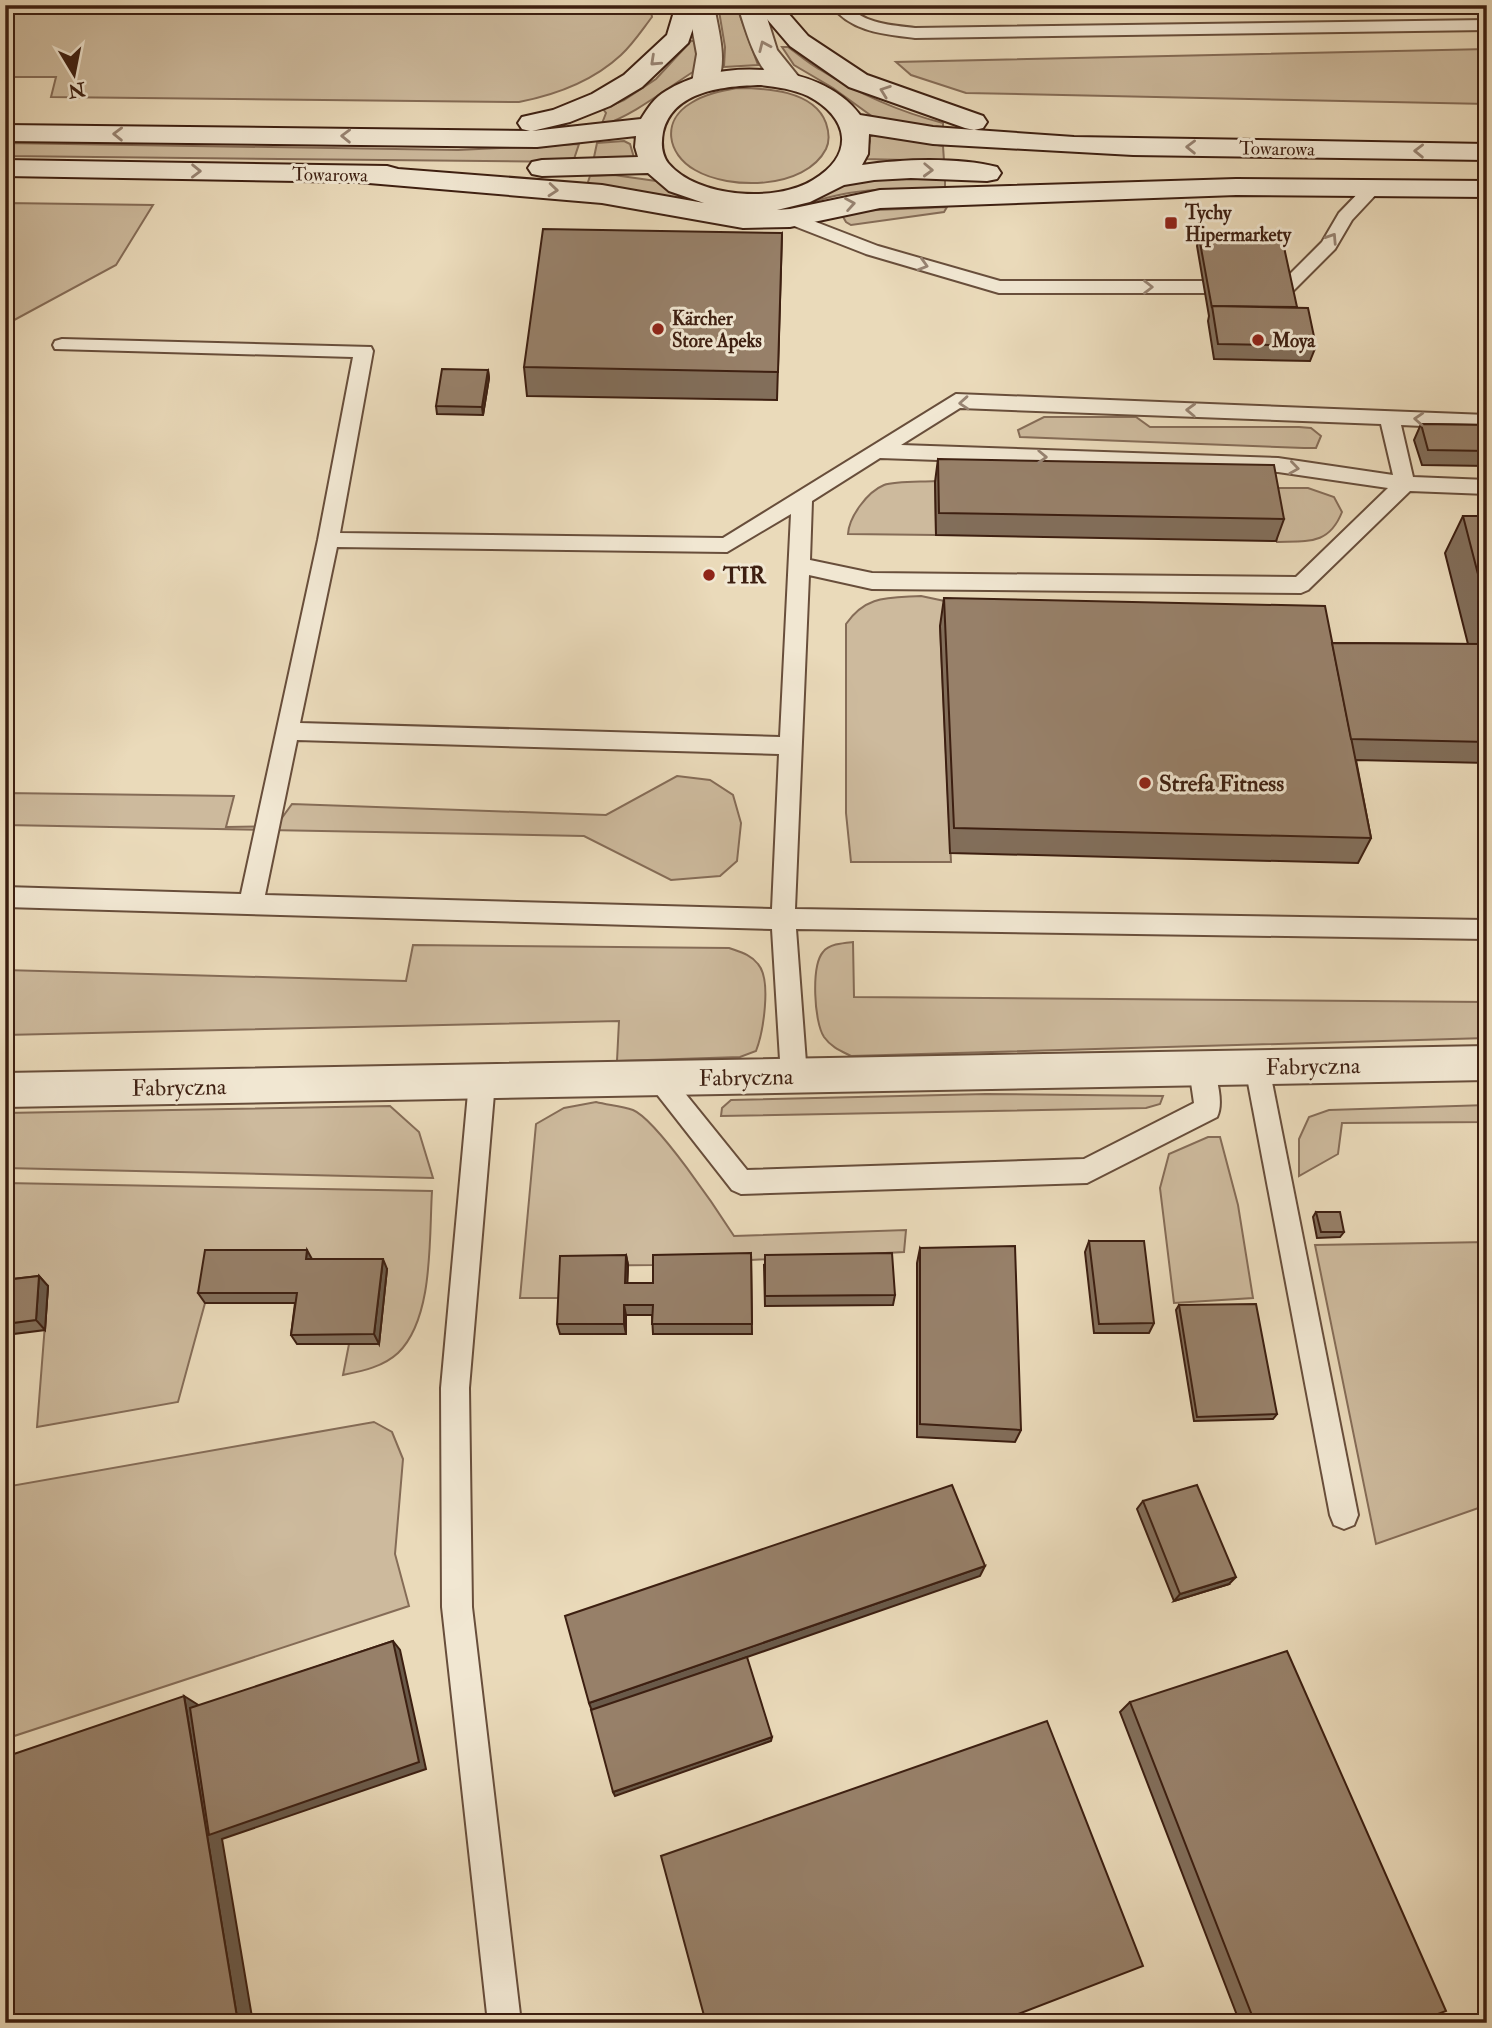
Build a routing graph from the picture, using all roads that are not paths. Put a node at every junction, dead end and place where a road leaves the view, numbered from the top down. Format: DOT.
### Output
graph roads {
  1 [pos="689,5"];
  2 [pos="701,5"];
  3 [pos="750,5"];
  4 [pos="767,5"];
  5 [pos="839,5"];
  6 [pos="1487,25"];
  7 [pos="789,81"];
  8 [pos="705,83"];
  9 [pos="853,121"];
  10 [pos="649,126"];
  11 [pos="5,132"];
  12 [pos="414,137"];
  13 [pos="1067,145"];
  14 [pos="1487,152"];
  15 [pos="655,164"];
  16 [pos="5,168"];
  17 [pos="363,174"];
  18 [pos="836,178"];
  19 [pos="1236,187"];
  20 [pos="1373,188"];
  21 [pos="1487,189"];
  22 [pos="790,218"];
  23 [pos="1288,286"];
  24 [pos="1204,287"];
  25 [pos="61,345"];
  26 [pos="1389,418"];
  27 [pos="1487,422"];
  28 [pos="876,451"];
  29 [pos="1405,484"];
  30 [pos="1487,487"];
  31 [pos="802,498"];
  32 [pos="328,540"];
  33 [pos="799,565"];
  34 [pos="287,731"];
  35 [pos="791,746"];
  36 [pos="5,897"];
  37 [pos="251,904"];
  38 [pos="783,919"];
  39 [pos="1485,930"];
  40 [pos="1487,1063"];
  41 [pos="1257,1068"];
  42 [pos="1201,1069"];
  43 [pos="794,1076"];
  44 [pos="658,1079"];
  45 [pos="482,1082"];
  46 [pos="5,1090"];
  47 [pos="1344,1516"];
  48 [pos="505,2023"];
  1 -- 12 [label="street, one-way"];
  2 -- 8 [label="street"];
  7 -- 3 [label="street, one-way"];
  13 -- 4 [label="street, one-way"];
  5 -- 6 [label="lane"];
  7 -- 8 [label="street"];
  7 -- 9 [label="street"];
  8 -- 10 [label="street"];
  9 -- 13 [label="street"];
  9 -- 18 [label="street"];
  10 -- 12 [label="street, Towarowa"];
  10 -- 15 [label="street"];
  12 -- 11 [label="street, Towarowa, one-way"];
  14 -- 13 [label="street, Towarowa, one-way"];
  15 -- 17 [label="street, Towarowa"];
  15 -- 18 [label="street"];
  16 -- 17 [label="street, Towarowa, one-way"];
  17 -- 22 [label="street, one-way"];
  18 -- 19 [label="street, one-way"];
  19 -- 20 [label="street, Towarowa"];
  22 -- 19 [label="street, one-way"];
  20 -- 21 [label="street, Towarowa"];
  23 -- 20 [label="lane, one-way"];
  22 -- 24 [label="lane, one-way"];
  25 -- 32 [label="lane"];
  27 -- 26 [label="lane, one-way"];
  26 -- 28 [label="lane, one-way"];
  26 -- 29 [label="lane"];
  28 -- 29 [label="lane, one-way"];
  28 -- 31 [label="lane"];
  29 -- 30 [label="lane"];
  29 -- 33 [label="lane"];
  31 -- 32 [label="lane"];
  31 -- 33 [label="lane"];
  32 -- 34 [label="lane"];
  33 -- 35 [label="lane"];
  34 -- 35 [label="lane"];
  34 -- 37 [label="lane"];
  35 -- 38 [label="lane"];
  36 -- 37 [label="lane"];
  37 -- 38 [label="lane"];
  38 -- 39 [label="lane"];
  38 -- 43 [label="lane"];
  40 -- 41 [label="street, Fabryczna"];
  41 -- 42 [label="street, Fabryczna"];
  41 -- 47 [label="lane"];
  42 -- 43 [label="street, Fabryczna"];
  42 -- 44 [label="lane"];
  43 -- 44 [label="street, Fabryczna"];
  44 -- 45 [label="street, Fabryczna"];
  45 -- 46 [label="street, Fabryczna"];
  45 -- 48 [label="lane"];
}
